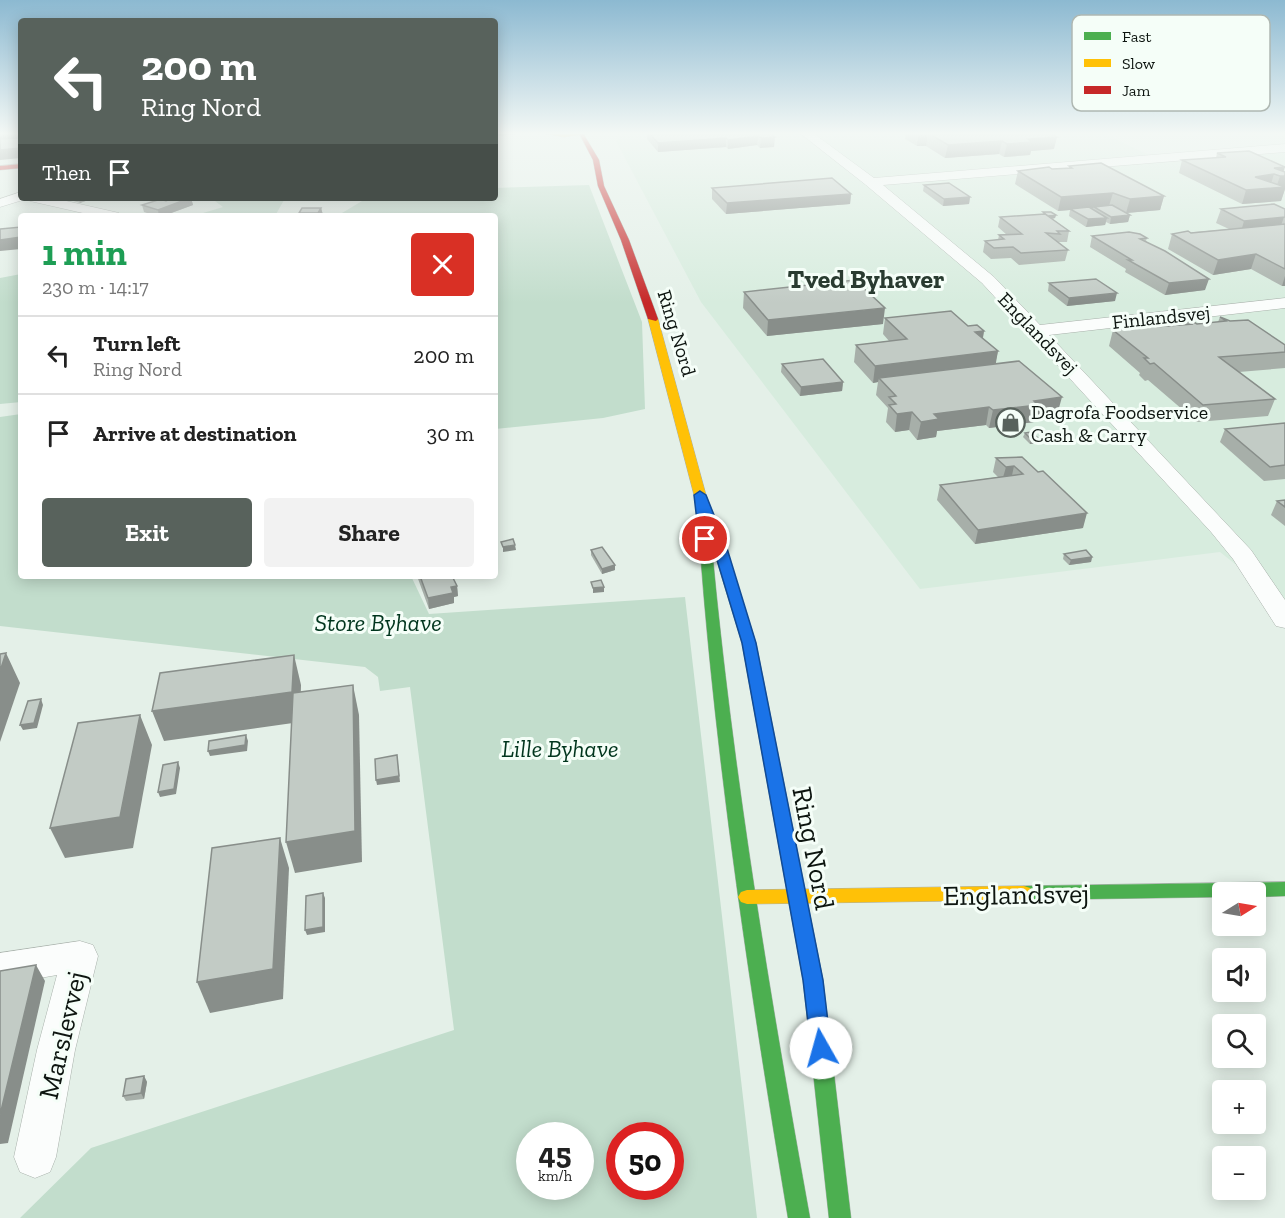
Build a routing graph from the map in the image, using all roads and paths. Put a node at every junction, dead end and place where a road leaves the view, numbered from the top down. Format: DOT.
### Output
graph roads {
  1 [pos="0,190"];
  2 [pos="604,190"];
  3 [pos="880,190"];
  4 [pos="18,194"];
  5 [pos="18,196"];
  6 [pos="48,201"];
  7 [pos="0,203"];
  8 [pos="101,213"];
  9 [pos="1285,303"];
  10 [pos="1037,331"];
  11 [pos="700,495"];
  12 [pos="1285,620"];
  13 [pos="1285,889"];
  14 [pos="798,896"];
  15 [pos="747,897"];
  16 [pos="0,969"];
  17 [pos="35,1157"];
  18 [pos="799,1218"];
  19 [pos="840,1218"];
  1 -- 4 [label="street"];
  2 -- 11 [label="main road, Ring Nord"];
  3 -- 10 [label="street, Englandsvej"];
  5 -- 7 [label="street"];
  6 -- 8 [label="street"];
  9 -- 10 [label="street, Finlandsvej"];
  10 -- 12 [label="street, Englandsvej"];
  11 -- 14 [label="main road, Ring Nord"];
  11 -- 15 [label="main road, Ring Nord"];
  13 -- 14 [label="main road, Englandsvej"];
  14 -- 15 [label="main road, Englandsvej"];
  14 -- 19 [label="main road, Ring Nord"];
  15 -- 18 [label="main road, Ring Nord"];
  16 -- 17 [label="street, Marslevvej"];
}
